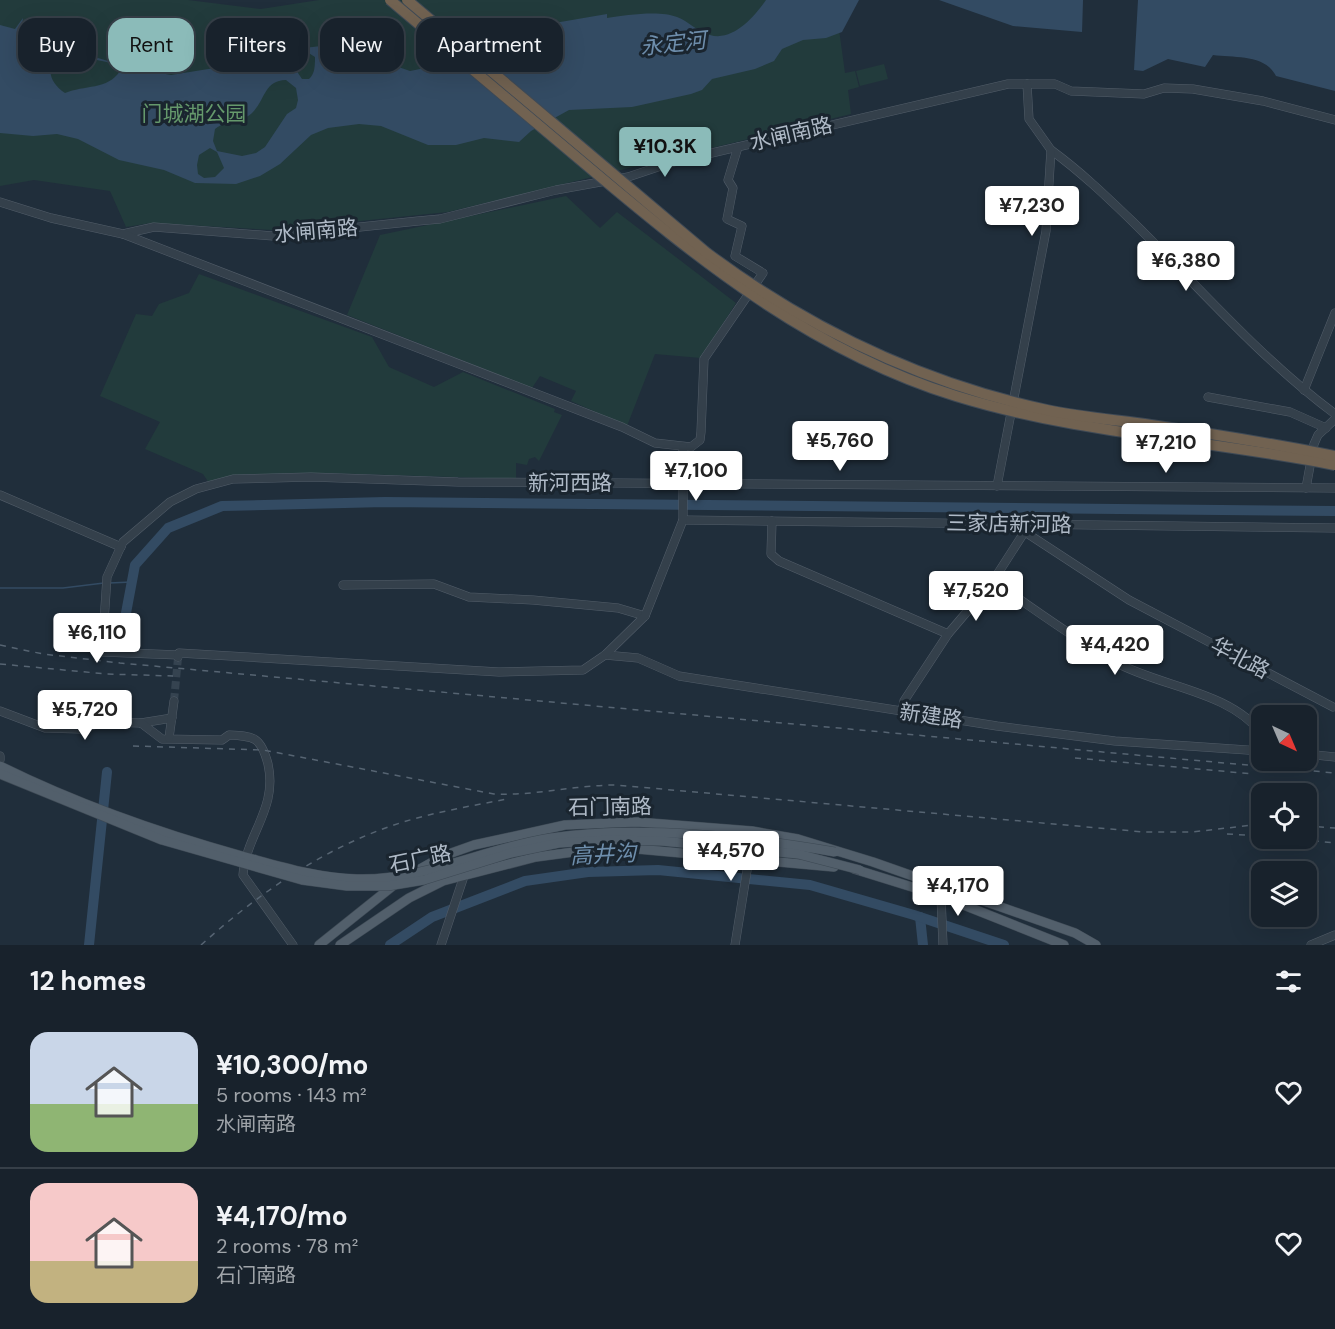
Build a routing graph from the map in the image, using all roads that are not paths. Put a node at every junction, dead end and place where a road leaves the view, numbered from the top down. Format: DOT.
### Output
graph roads {
  1 [pos="390,0"];
  2 [pos="407,0"];
  3 [pos="1027,84"];
  4 [pos="1335,120"];
  5 [pos="738,147"];
  6 [pos="1051,150"];
  7 [pos="0,202"];
  8 [pos="123,234"];
  9 [pos="1335,313"];
  10 [pos="1331,331"];
  11 [pos="1304,390"];
  12 [pos="1208,397"];
  13 [pos="1335,414"];
  14 [pos="1335,419"];
  15 [pos="1326,428"];
  16 [pos="683,447"];
  17 [pos="1335,456"];
  18 [pos="1335,465"];
  19 [pos="683,484"];
  20 [pos="998,486"];
  21 [pos="1306,488"];
  22 [pos="1335,488"];
  23 [pos="0,495"];
  24 [pos="683,520"];
  25 [pos="772,521"];
  26 [pos="1029,524"];
  27 [pos="1335,528"];
  28 [pos="1025,532"];
  29 [pos="121,547"];
  30 [pos="993,581"];
  31 [pos="343,585"];
  32 [pos="645,616"];
  33 [pos="948,633"];
  34 [pos="605,654"];
  35 [pos="174,701"];
  36 [pos="1333,707"];
  37 [pos="0,711"];
  38 [pos="902,712"];
  39 [pos="172,718"];
  40 [pos="1251,719"];
  41 [pos="141,723"];
  42 [pos="169,738"];
  43 [pos="1251,750"];
  44 [pos="1317,755"];
  45 [pos="1335,757"];
  46 [pos="0,766"];
  47 [pos="0,774"];
  48 [pos="474,845"];
  49 [pos="835,852"];
  50 [pos="748,858"];
  51 [pos="860,870"];
  52 [pos="464,875"];
  53 [pos="943,892"];
  54 [pos="1335,935"];
  55 [pos="943,942"];
  56 [pos="293,945"];
  57 [pos="319,945"];
  58 [pos="340,945"];
  59 [pos="441,945"];
  60 [pos="735,945"];
  61 [pos="1064,945"];
  62 [pos="1096,945"];
  63 [pos="1311,945"];
  1 -- 18 [label="highway, bridge"];
  2 -- 17 [label="highway, bridge"];
  3 -- 4 [label="street, 水闸南路"];
  3 -- 5 [label="street, 水闸南路"];
  3 -- 6 [label="street"];
  5 -- 8 [label="street, 水闸南路"];
  5 -- 16 [label="street"];
  6 -- 11 [label="street"];
  6 -- 20 [label="street"];
  7 -- 8 [label="street, 水闸南路"];
  8 -- 16 [label="street"];
  9 -- 10 [label="street"];
  10 -- 11 [label="street"];
  11 -- 13 [label="street"];
  12 -- 15 [label="street"];
  14 -- 15 [label="street"];
  15 -- 21 [label="street"];
  16 -- 19 [label="street"];
  19 -- 20 [label="street, 新河西路"];
  19 -- 24 [label="street"];
  19 -- 29 [label="street, 新河西路"];
  20 -- 21 [label="street, 新河西路"];
  21 -- 22 [label="street, 新河西路"];
  23 -- 29 [label="street"];
  24 -- 25 [label="street, 三家店新河路"];
  24 -- 32 [label="street"];
  25 -- 26 [label="street, 三家店新河路"];
  25 -- 33 [label="street"];
  26 -- 27 [label="street, 三家店新河路"];
  26 -- 28 [label="street"];
  28 -- 30 [label="street"];
  28 -- 36 [label="street, 华北路"];
  29 -- 34 [label="street, 新河西路"];
  30 -- 33 [label="street"];
  30 -- 40 [label="street"];
  31 -- 32 [label="street"];
  32 -- 34 [label="street"];
  33 -- 38 [label="street"];
  34 -- 38 [label="street, 新建路"];
  35 -- 39 [label="street"];
  37 -- 41 [label="street"];
  38 -- 43 [label="street, 新建路"];
  39 -- 41 [label="street"];
  39 -- 42 [label="street"];
  41 -- 42 [label="street"];
  42 -- 56 [label="street"];
  44 -- 45 [label="street"];
  46 -- 49 [label="main road, 石广路, bridge"];
  47 -- 51 [label="main road, 石广路, bridge"];
  48 -- 49 [label="main road, 石门南路"];
  48 -- 52 [label="street"];
  48 -- 57 [label="main road, 石门南路"];
  49 -- 53 [label="main road, 石门南路"];
  50 -- 51 [label="main road, 石门南路"];
  50 -- 52 [label="main road, 石门南路"];
  50 -- 60 [label="street"];
  51 -- 53 [label="main road, 石门南路"];
  52 -- 58 [label="main road, 石门南路"];
  52 -- 59 [label="street"];
  53 -- 55 [label="street"];
  53 -- 61 [label="main road, 石门南路"];
  53 -- 62 [label="main road, 石门南路"];
  54 -- 63 [label="street"];
}
